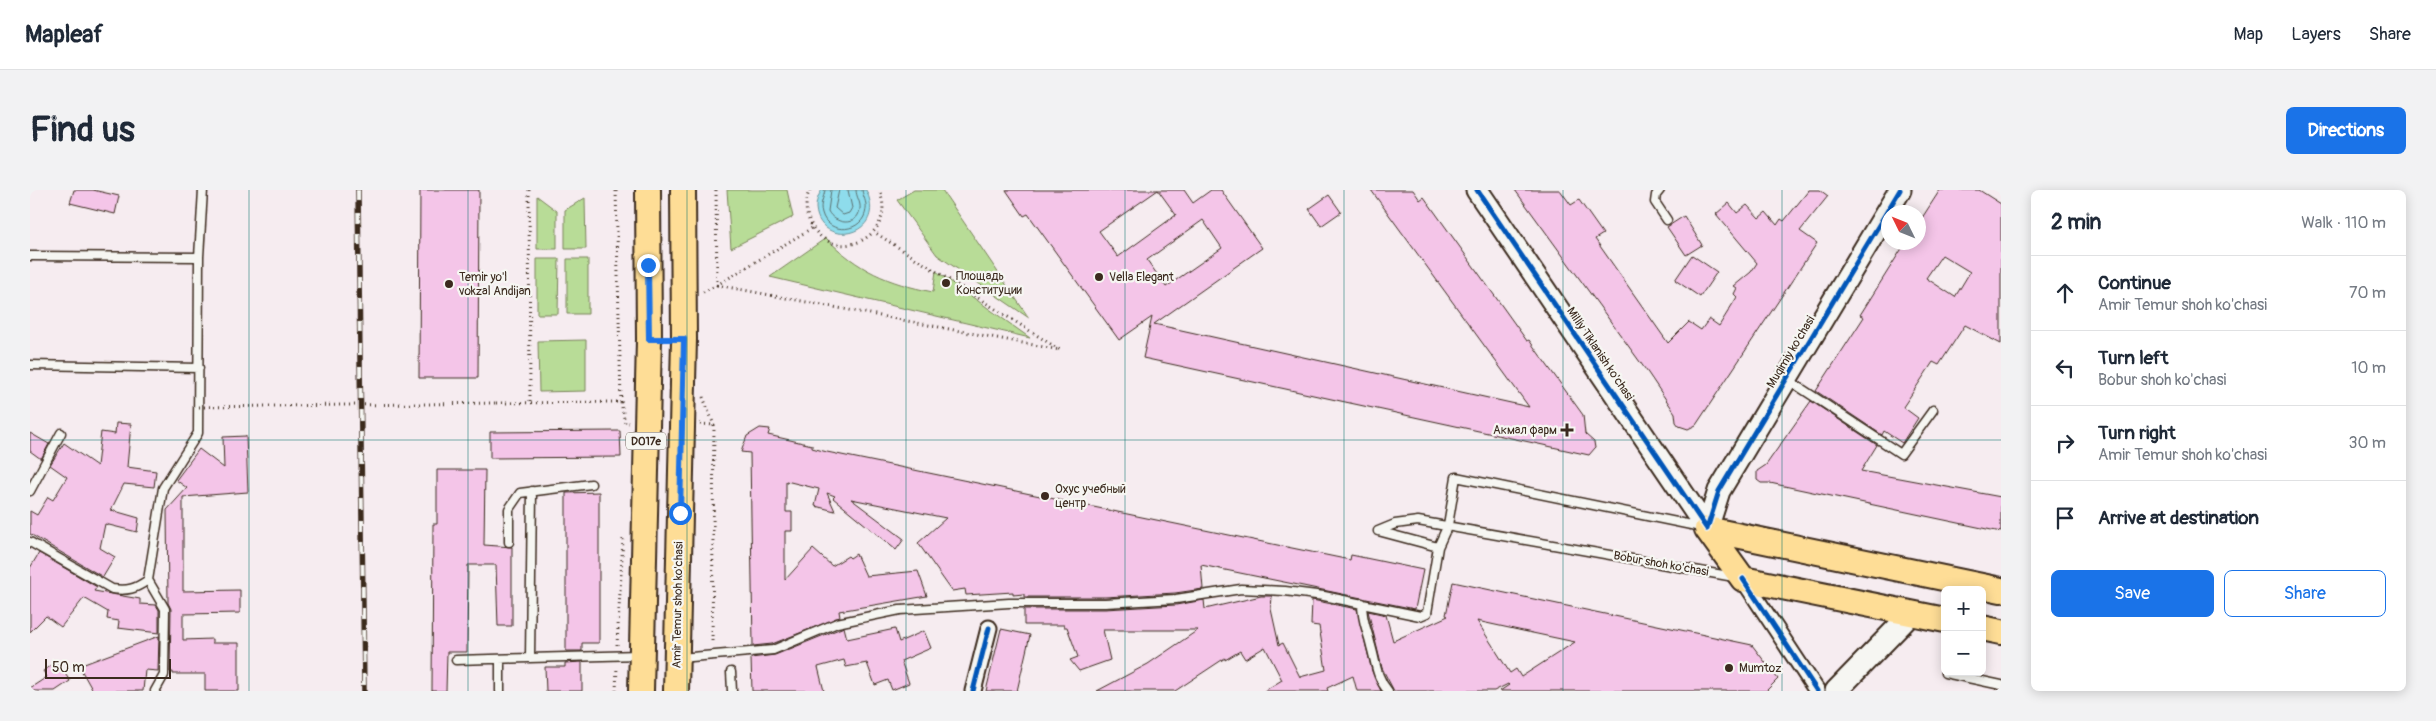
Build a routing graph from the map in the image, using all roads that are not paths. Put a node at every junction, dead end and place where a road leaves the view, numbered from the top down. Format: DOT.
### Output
graph roads {
  1 [pos="202,190"];
  2 [pos="648,190"];
  3 [pos="683,190"];
  4 [pos="1477,190"];
  5 [pos="1660,190"];
  6 [pos="1900,190"];
  7 [pos="1667,220"];
  8 [pos="30,256"];
  9 [pos="199,257"];
  10 [pos="649,339"];
  11 [pos="684,339"];
  12 [pos="30,365"];
  13 [pos="199,368"];
  14 [pos="1786,379"];
  15 [pos="1933,410"];
  16 [pos="62,433"];
  17 [pos="590,484"];
  18 [pos="30,491"];
  19 [pos="532,491"];
  20 [pos="1448,525"];
  21 [pos="1707,529"];
  22 [pos="30,542"];
  23 [pos="509,542"];
  24 [pos="1438,547"];
  25 [pos="1743,579"];
  26 [pos="148,580"];
  27 [pos="2001,590"];
  28 [pos="1362,603"];
  29 [pos="1912,613"];
  30 [pos="1941,619"];
  31 [pos="989,628"];
  32 [pos="1986,629"];
  33 [pos="2001,632"];
  34 [pos="641,655"];
  35 [pos="530,658"];
  36 [pos="677,658"];
  37 [pos="500,659"];
  38 [pos="456,660"];
  39 [pos="731,672"];
  40 [pos="1959,676"];
  41 [pos="2001,685"];
  42 [pos="155,691"];
  43 [pos="500,691"];
  44 [pos="641,691"];
  45 [pos="676,691"];
  46 [pos="732,691"];
  47 [pos="973,691"];
  48 [pos="1388,691"];
  49 [pos="1817,691"];
  50 [pos="1836,691"];
  1 -- 9 [label="lane"];
  2 -- 10 [label="main road, D017e"];
  3 -- 11 [label="main road, Amir Temur shoh ko'chasi / D017e"];
  4 -- 21 [label="street, Milliy Tiklanish ko'chasi"];
  5 -- 7 [label="lane"];
  6 -- 14 [label="street, Muqimiy ko'chasi"];
  8 -- 9 [label="lane"];
  9 -- 13 [label="lane"];
  10 -- 11 [label="main road"];
  10 -- 34 [label="main road, D017e"];
  11 -- 36 [label="main road, Amir Temur shoh ko'chasi / D017e"];
  12 -- 13 [label="lane"];
  13 -- 26 [label="lane"];
  14 -- 15 [label="lane"];
  14 -- 21 [label="street, Muqimiy ko'chasi"];
  16 -- 18 [label="lane"];
  17 -- 19 [label="lane"];
  19 -- 23 [label="lane"];
  19 -- 35 [label="lane"];
  20 -- 21 [label="lane"];
  20 -- 24 [label="lane"];
  20 -- 24 [label="lane, Bobur shoh ko'chasi"];
  20 -- 25 [label="lane, Bobur shoh ko'chasi"];
  21 -- 25 [label="main road"];
  21 -- 27 [label="main road"];
  22 -- 26 [label="lane"];
  24 -- 28 [label="lane"];
  25 -- 29 [label="main road, Bobur shoh ko'chasi"];
  25 -- 49 [label="street"];
  26 -- 42 [label="lane"];
  28 -- 36 [label="lane"];
  28 -- 48 [label="lane"];
  29 -- 30 [label="main road, Bobur shoh ko'chasi"];
  29 -- 50 [label="street"];
  31 -- 47 [label="street"];
  32 -- 33 [label="main road"];
  34 -- 35 [label="lane"];
  34 -- 44 [label="main road, D017e"];
  35 -- 37 [label="lane"];
  36 -- 45 [label="main road, Amir Temur shoh ko'chasi / D017e"];
  37 -- 38 [label="lane"];
  37 -- 43 [label="lane"];
  39 -- 46 [label="lane"];
  40 -- 41 [label="lane"];
}
